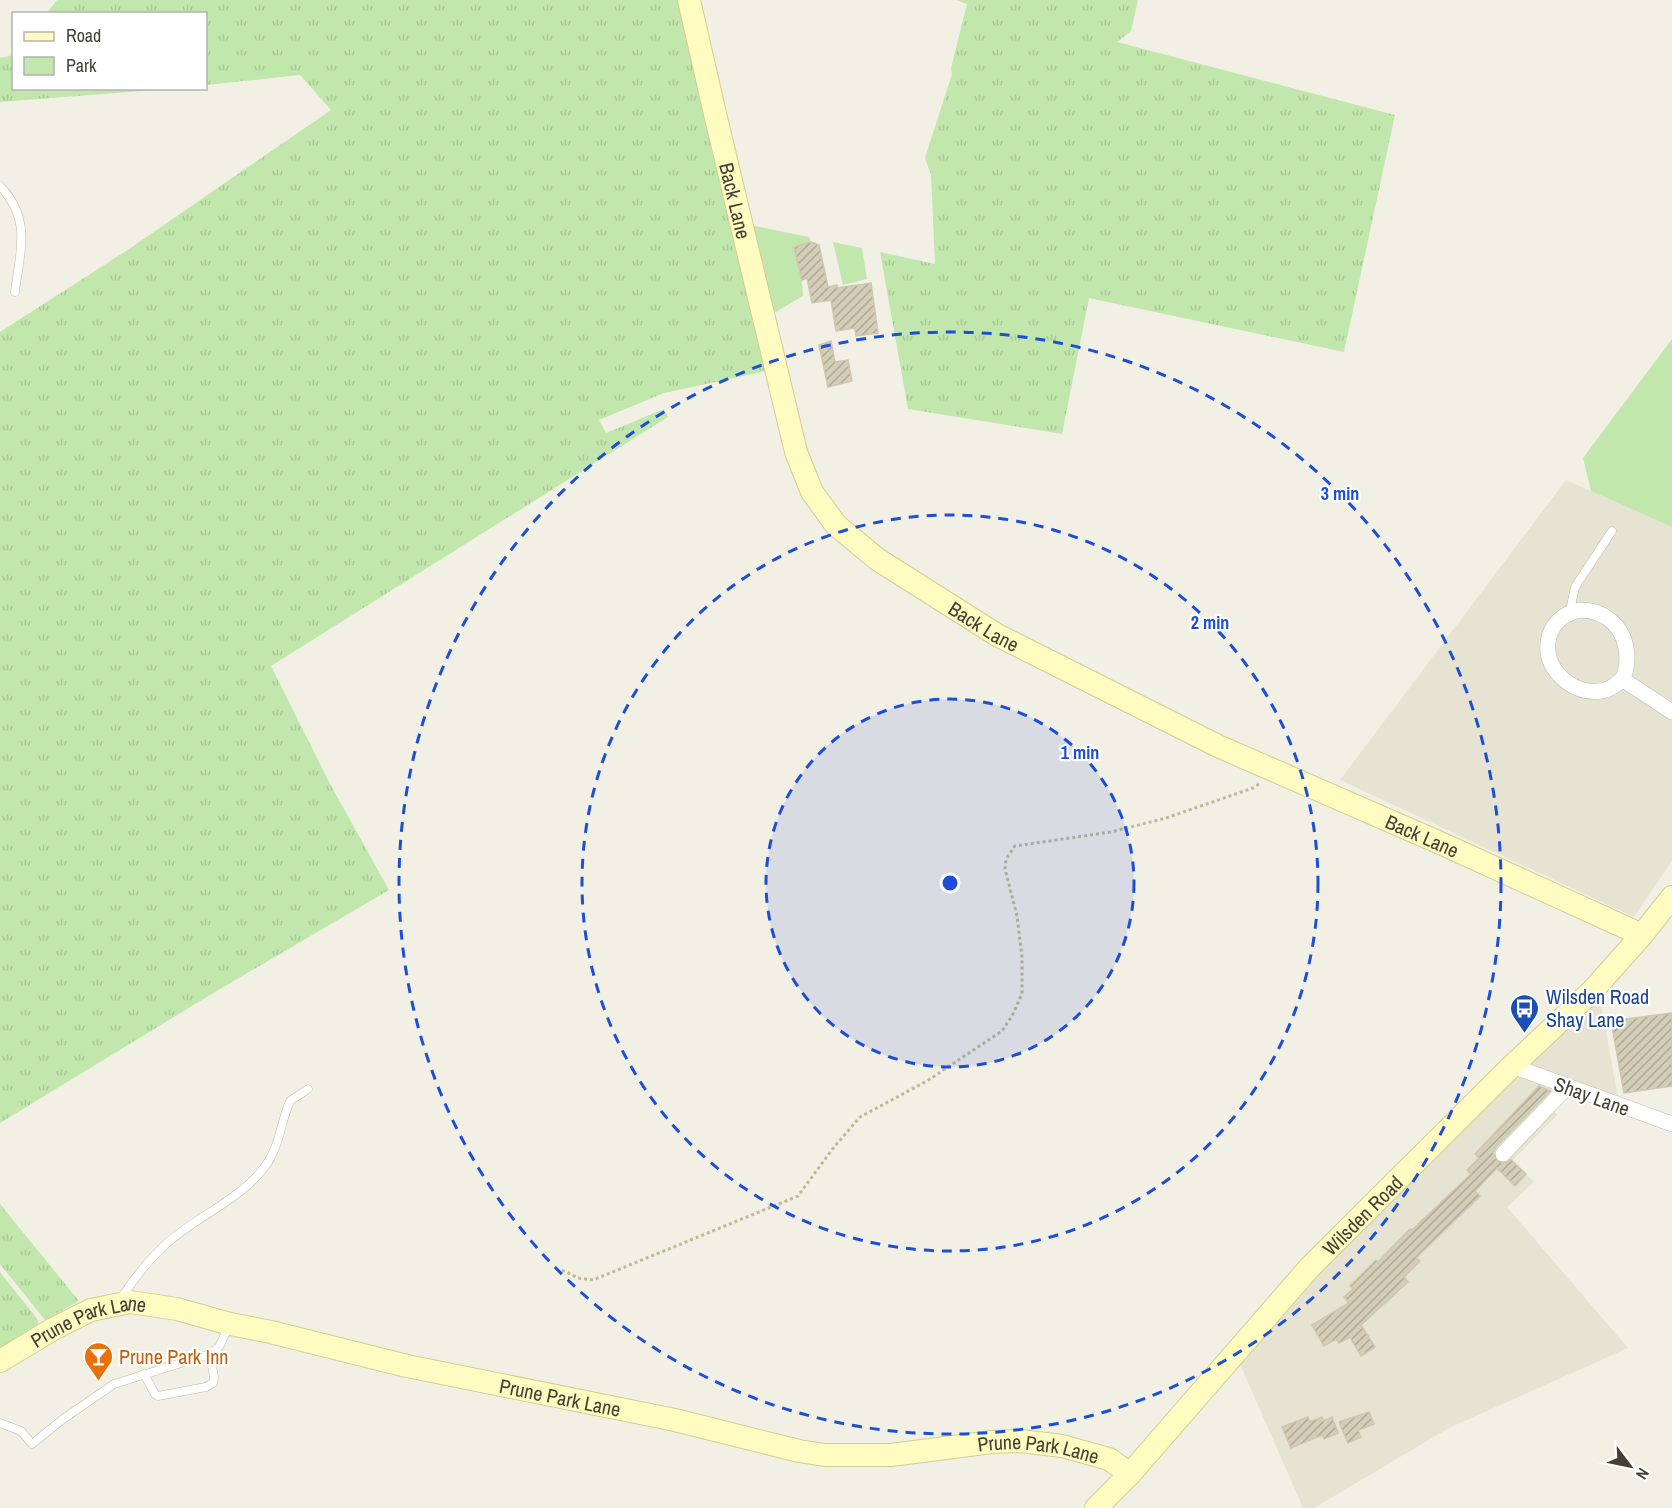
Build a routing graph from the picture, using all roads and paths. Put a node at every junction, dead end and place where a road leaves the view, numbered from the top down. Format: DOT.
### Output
graph roads {
  1 [pos="689,0"];
  2 [pos="0,186"];
  3 [pos="15,292"];
  4 [pos="1612,531"];
  5 [pos="1570,611"];
  6 [pos="1622,679"];
  7 [pos="1672,712"];
  8 [pos="1275,771"];
  9 [pos="1672,897"];
  10 [pos="1642,935"];
  11 [pos="1512,1066"];
  12 [pos="1567,1087"];
  13 [pos="308,1089"];
  14 [pos="1672,1124"];
  15 [pos="1503,1154"];
  16 [pos="562,1270"];
  17 [pos="117,1304"];
  18 [pos="230,1324"];
  19 [pos="210,1354"];
  20 [pos="0,1361"];
  21 [pos="144,1374"];
  22 [pos="0,1423"];
  23 [pos="1130,1474"];
  24 [pos="1096,1508"];
  1 -- 8 [label="street, Back Lane"];
  2 -- 3 [label="lane"];
  4 -- 5 [label="lane"];
  5 -- 6 [label="street"];
  5 -- 6 [label="street"];
  6 -- 7 [label="street"];
  8 -- 10 [label="street, Back Lane"];
  8 -- 16 [label="path"];
  9 -- 10 [label="street, Wilsden Road"];
  10 -- 11 [label="street, Wilsden Road"];
  11 -- 12 [label="street, Shay Lane"];
  11 -- 23 [label="street, Wilsden Road"];
  12 -- 14 [label="street, Shay Lane"];
  12 -- 15 [label="street"];
  13 -- 17 [label="lane"];
  17 -- 18 [label="street, Prune Park Lane"];
  17 -- 20 [label="street, Prune Park Lane"];
  18 -- 19 [label="lane"];
  18 -- 23 [label="street, Prune Park Lane"];
  19 -- 21 [label="lane"];
  19 -- 21 [label="lane"];
  21 -- 22 [label="lane"];
  23 -- 24 [label="street, Wilsden Road"];
}
